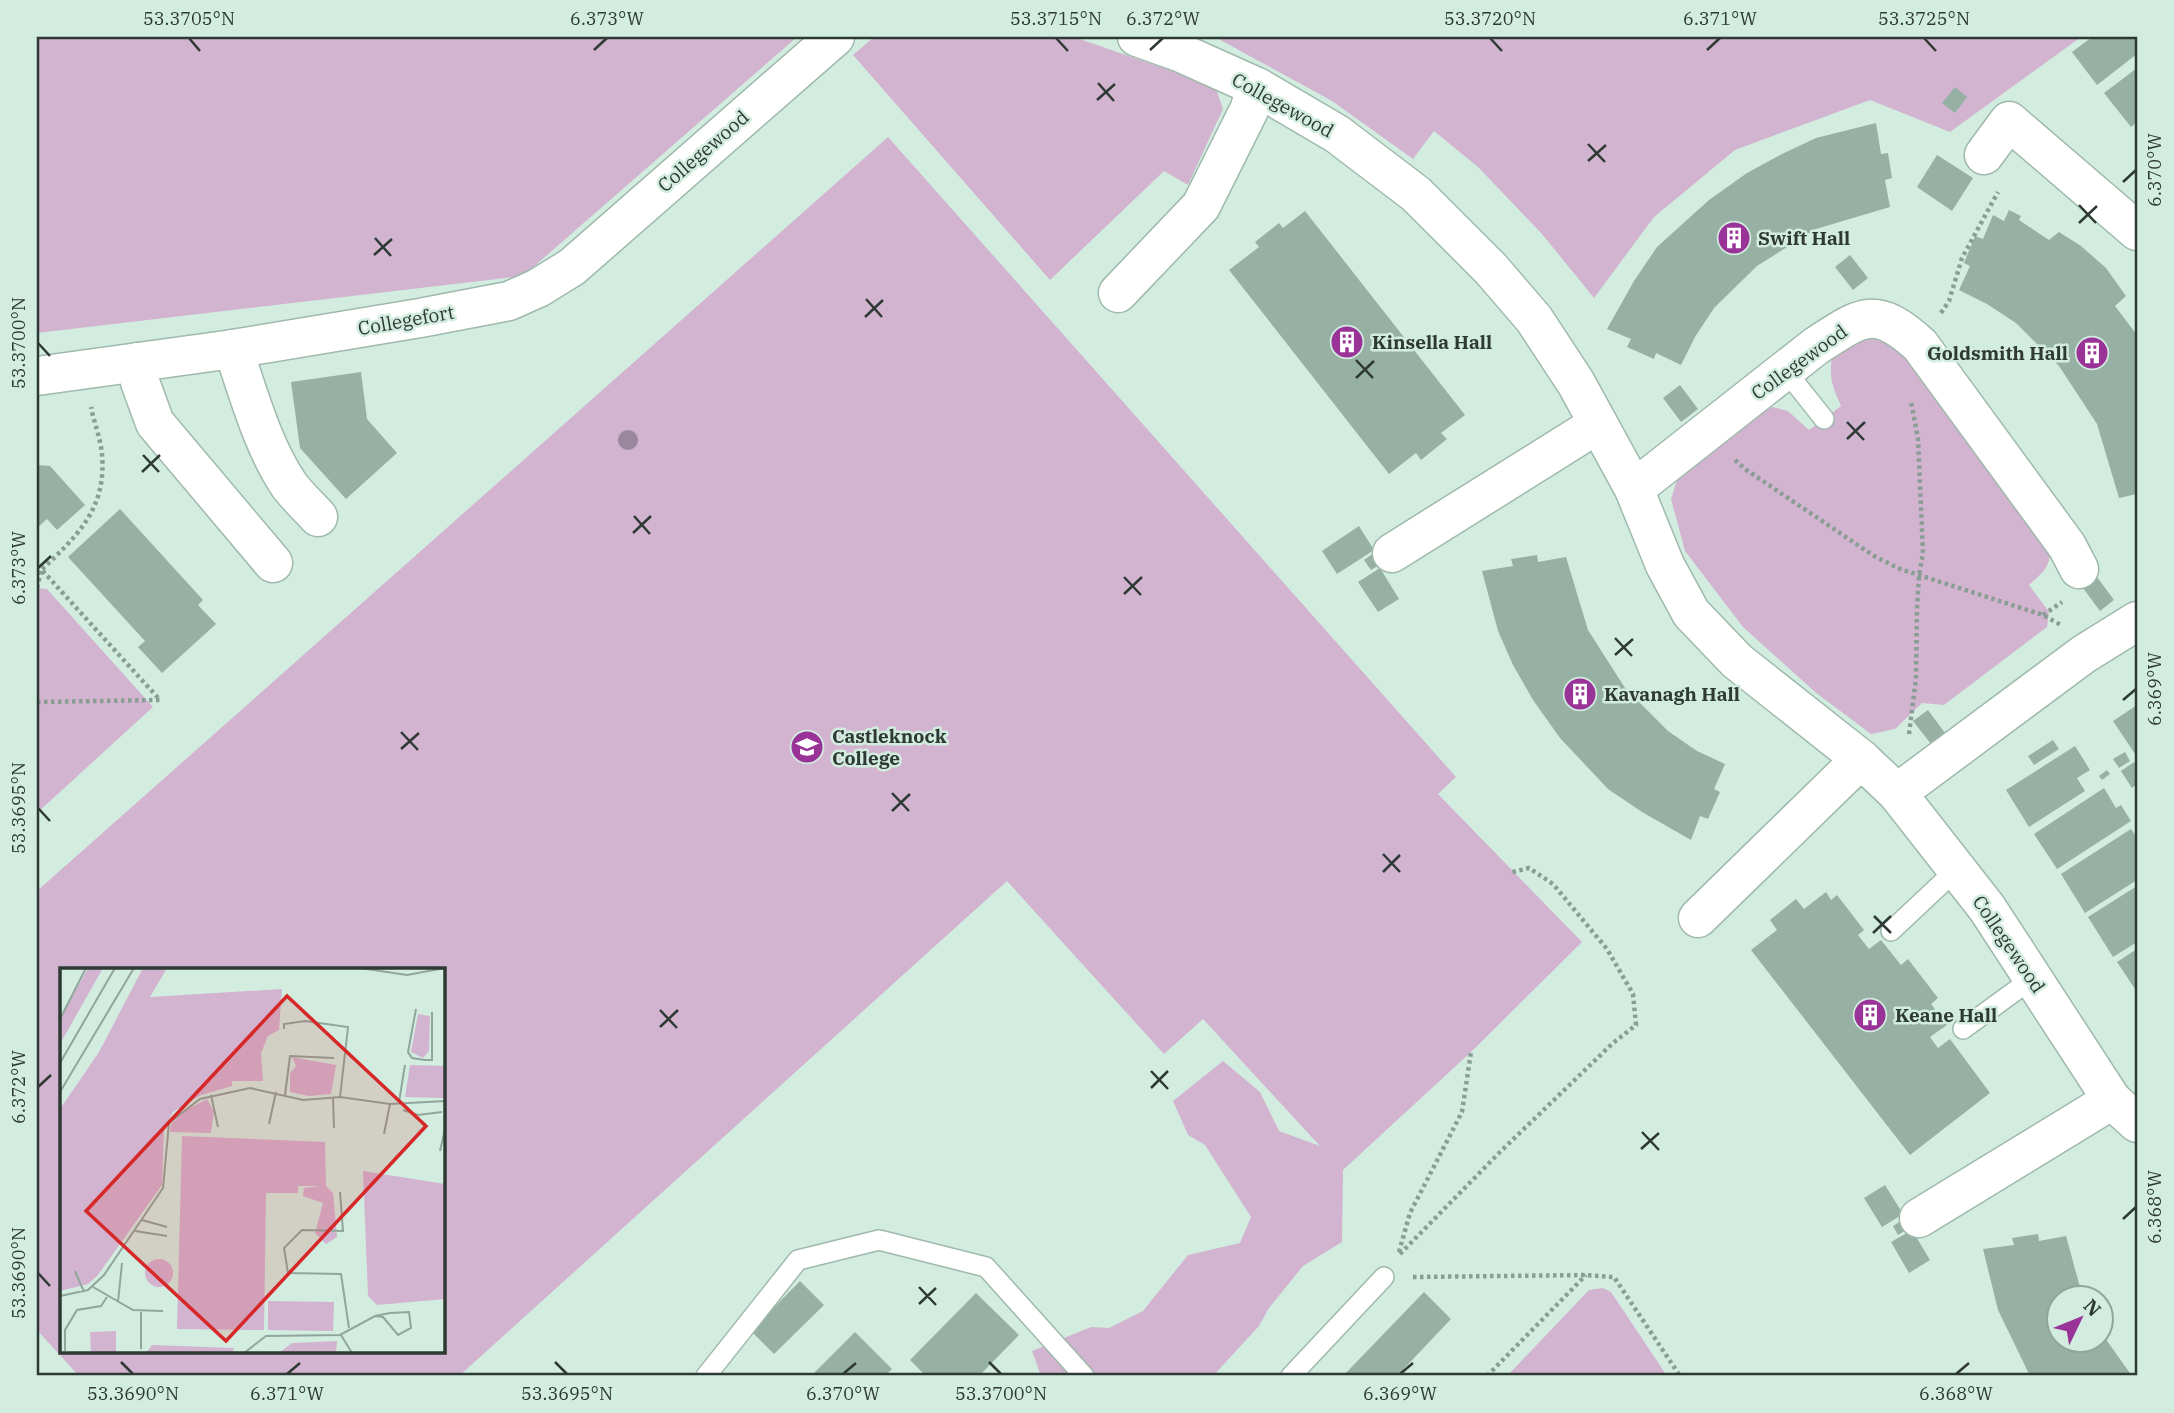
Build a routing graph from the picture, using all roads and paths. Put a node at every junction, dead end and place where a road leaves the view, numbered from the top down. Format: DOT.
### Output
graph roads {
  1 [pos="835,37"];
  2 [pos="1137,37"];
  3 [pos="1257,87"];
  4 [pos="1983,155"];
  5 [pos="1999,191"];
  6 [pos="2137,231"];
  7 [pos="572,267"];
  8 [pos="1118,293"];
  9 [pos="1920,345"];
  10 [pos="233,349"];
  11 [pos="138,362"];
  12 [pos="82,369"];
  13 [pos="1785,370"];
  14 [pos="37,376"];
  15 [pos="1824,419"];
  16 [pos="1598,424"];
  17 [pos="1706,432"];
  18 [pos="1634,489"];
  19 [pos="318,517"];
  20 [pos="1392,553"];
  21 [pos="273,563"];
  22 [pos="2079,569"];
  23 [pos="39,571"];
  24 [pos="1919,575"];
  25 [pos="37,588"];
  26 [pos="2137,621"];
  27 [pos="2084,654"];
  28 [pos="37,702"];
  29 [pos="1861,758"];
  30 [pos="1897,793"];
  31 [pos="1956,870"];
  32 [pos="1509,873"];
  33 [pos="1699,918"];
  34 [pos="1891,931"];
  35 [pos="2033,978"];
  36 [pos="1963,1029"];
  37 [pos="1471,1052"];
  38 [pos="2125,1112"];
  39 [pos="1919,1218"];
  40 [pos="1586,1275"];
  41 [pos="1384,1277"];
  42 [pos="706,1376"];
  43 [pos="1084,1376"];
  44 [pos="1291,1376"];
  45 [pos="1487,1376"];
  46 [pos="1680,1376"];
  1 -- 7 [label="street, Collegewood"];
  2 -- 3 [label="street, Collegewood"];
  3 -- 8 [label="street"];
  3 -- 16 [label="street, Collegewood"];
  4 -- 6 [label="street"];
  5 -- 9 [label="path"];
  7 -- 10 [label="street, Collegefort"];
  9 -- 13 [label="street, Collegewood"];
  9 -- 22 [label="street, Collegewood"];
  9 -- 24 [label="path"];
  10 -- 11 [label="street, Collegefort"];
  10 -- 19 [label="street"];
  11 -- 12 [label="street, Collegefort"];
  11 -- 21 [label="street"];
  12 -- 14 [label="street, Collegefort"];
  12 -- 23 [label="path"];
  13 -- 15 [label="lane"];
  13 -- 17 [label="street, Collegewood"];
  16 -- 18 [label="street, Collegewood"];
  16 -- 20 [label="street"];
  17 -- 18 [label="street, Collegewood"];
  17 -- 24 [label="path"];
  18 -- 29 [label="street, Collegewood"];
  23 -- 25 [label="path"];
  23 -- 28 [label="path"];
  24 -- 27 [label="path"];
  24 -- 30 [label="path"];
  26 -- 27 [label="street"];
  27 -- 30 [label="street"];
  29 -- 30 [label="street, Collegewood"];
  29 -- 33 [label="street"];
  30 -- 31 [label="street, Collegewood"];
  31 -- 34 [label="lane"];
  31 -- 35 [label="street, Collegewood"];
  32 -- 37 [label="path"];
  35 -- 36 [label="lane"];
  35 -- 38 [label="street, Collegewood"];
  38 -- 39 [label="street, Collegewood"];
  40 -- 41 [label="path"];
  40 -- 45 [label="path"];
  40 -- 46 [label="path"];
  41 -- 44 [label="lane"];
  42 -- 43 [label="lane"];
}
